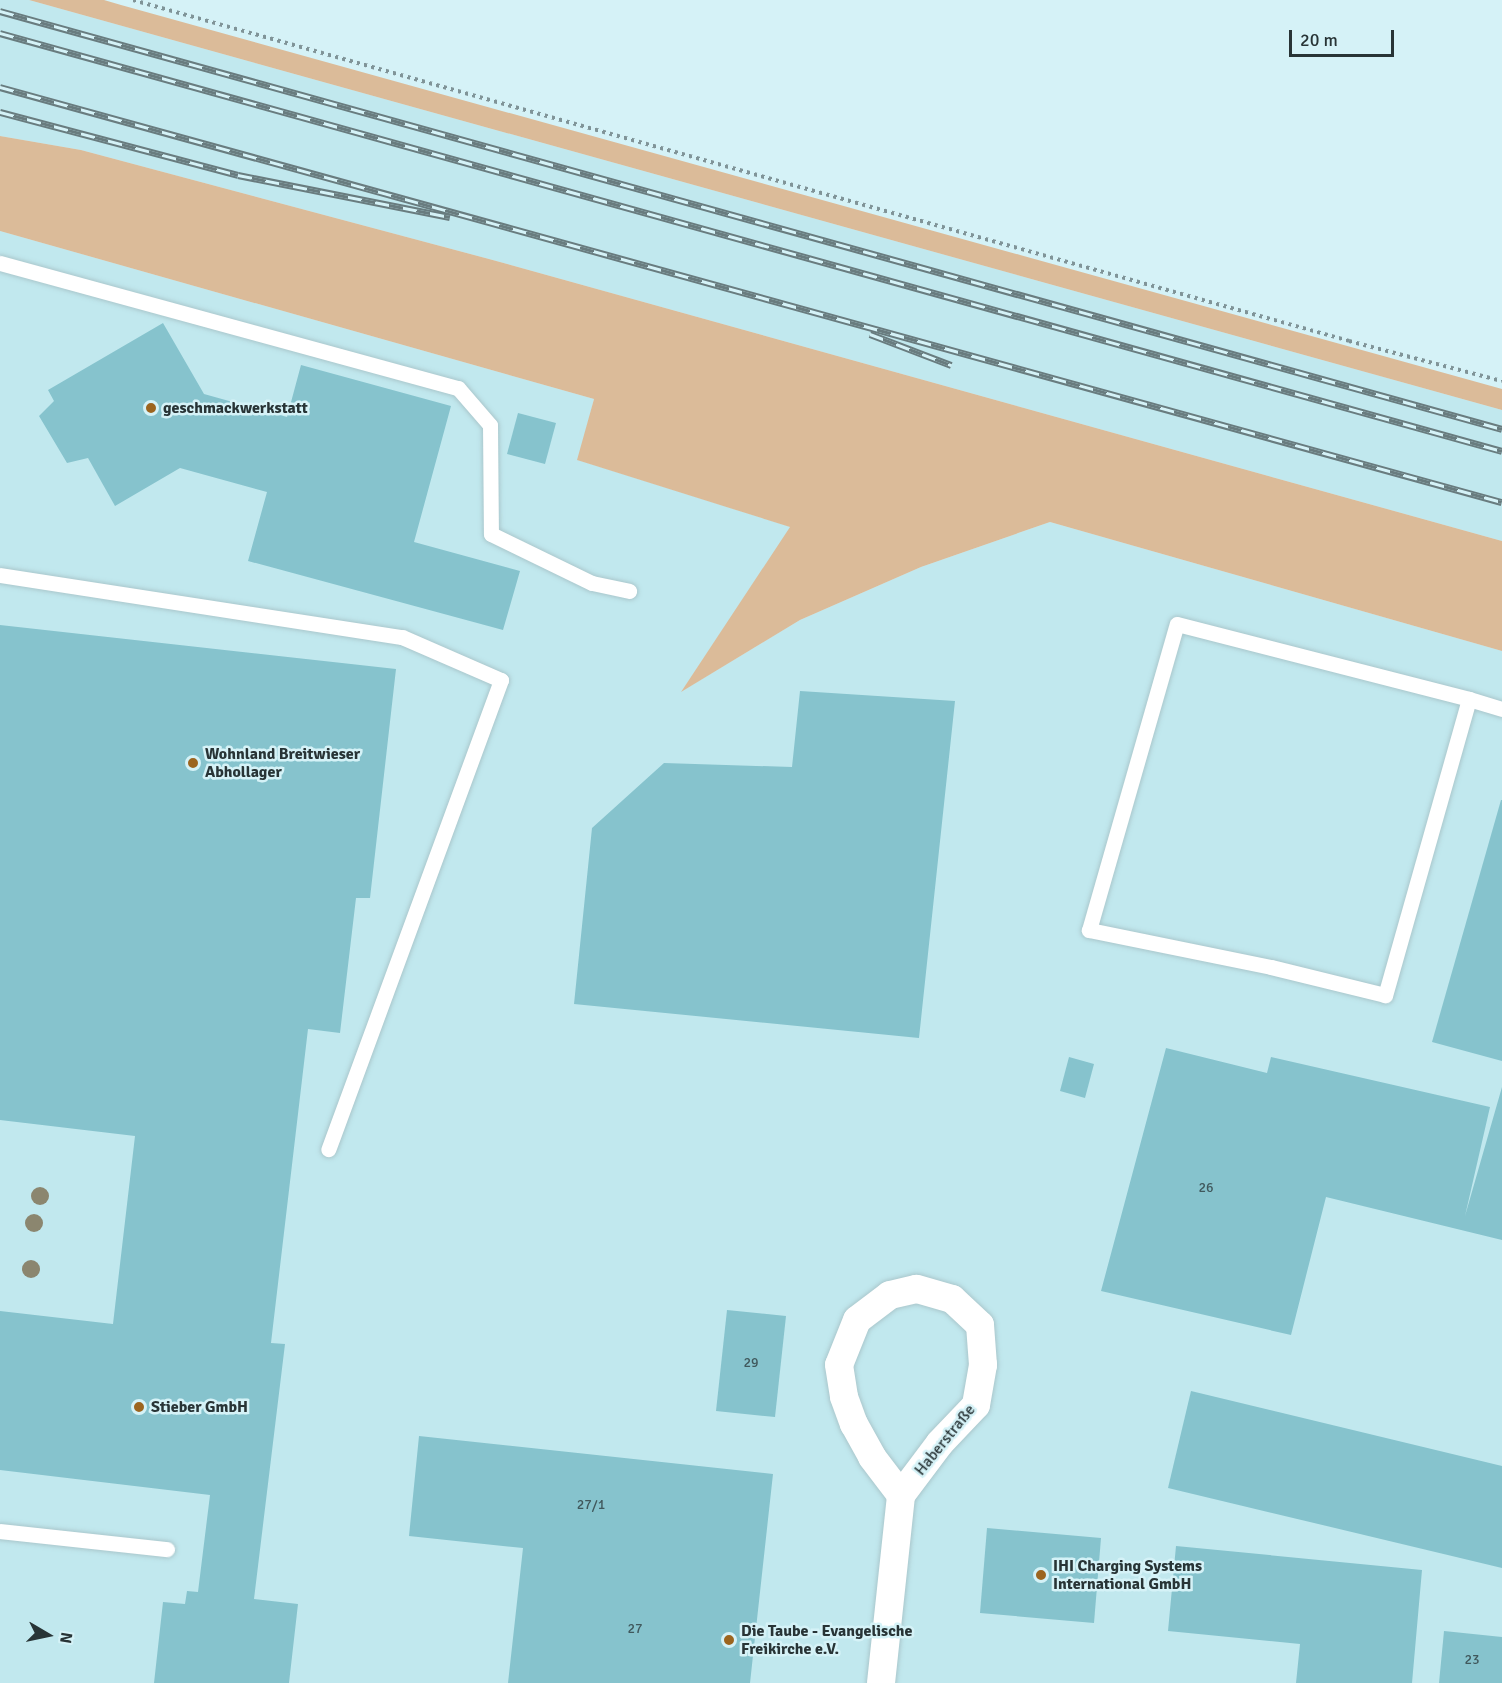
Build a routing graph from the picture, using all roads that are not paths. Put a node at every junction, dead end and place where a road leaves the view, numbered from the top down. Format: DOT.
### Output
graph roads {
  1 [pos="0,263"];
  2 [pos="0,575"];
  3 [pos="628,591"];
  4 [pos="1469,699"];
  5 [pos="1502,709"];
  6 [pos="328,1149"];
  7 [pos="901,1495"];
  8 [pos="0,1531"];
  9 [pos="167,1549"];
  10 [pos="881,1683"];
  1 -- 3 [label="lane"];
  2 -- 6 [label="lane"];
  4 -- 4 [label="lane"];
  4 -- 5 [label="lane"];
  7 -- 7 [label="street, Haberstraße"];
  7 -- 10 [label="street"];
  8 -- 9 [label="lane"];
}
